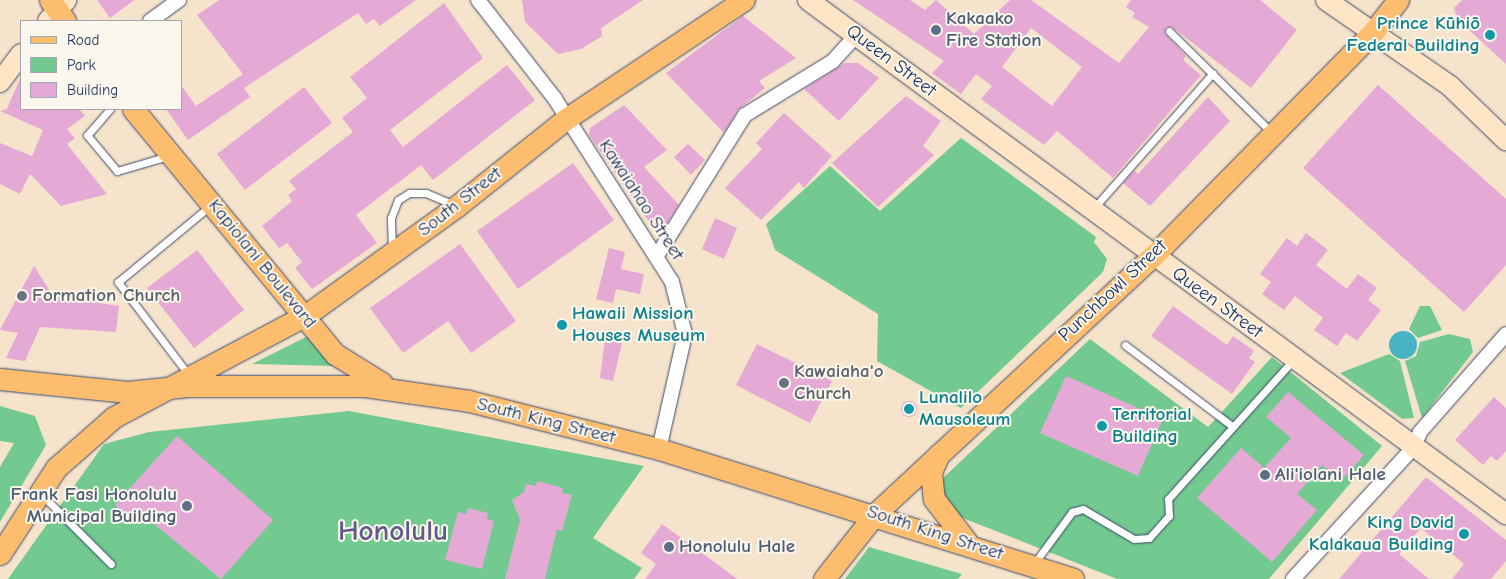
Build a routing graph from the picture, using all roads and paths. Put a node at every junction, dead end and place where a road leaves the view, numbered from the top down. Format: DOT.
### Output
graph roads {
  1 [pos="179,0"];
  2 [pos="478,0"];
  3 [pos="744,0"];
  4 [pos="808,0"];
  5 [pos="1326,0"];
  6 [pos="1398,0"];
  7 [pos="151,20"];
  8 [pos="1169,31"];
  9 [pos="1373,32"];
  10 [pos="857,34"];
  11 [pos="20,55"];
  12 [pos="1214,74"];
  13 [pos="0,82"];
  14 [pos="109,110"];
  15 [pos="134,110"];
  16 [pos="566,119"];
  17 [pos="1271,132"];
  18 [pos="1506,140"];
  19 [pos="172,154"];
  20 [pos="213,203"];
  21 [pos="457,206"];
  22 [pos="1091,211"];
  23 [pos="392,253"];
  24 [pos="658,254"];
  25 [pos="1153,256"];
  26 [pos="306,315"];
  27 [pos="1506,334"];
  28 [pos="1125,345"];
  29 [pos="1294,358"];
  30 [pos="0,379"];
  31 [pos="192,379"];
  32 [pos="169,390"];
  33 [pos="411,391"];
  34 [pos="1232,426"];
  35 [pos="1414,447"];
  36 [pos="659,449"];
  37 [pos="940,451"];
  38 [pos="39,492"];
  39 [pos="875,514"];
  40 [pos="1506,514"];
  41 [pos="969,544"];
  42 [pos="0,554"];
  43 [pos="111,564"];
  44 [pos="1033,565"];
  45 [pos="824,579"];
  46 [pos="1072,579"];
  47 [pos="1293,579"];
  1 -- 7 [label="street"];
  2 -- 16 [label="street, Kawaiahao Street"];
  3 -- 16 [label="main road, South Street"];
  4 -- 10 [label="main road, Queen Street"];
  5 -- 9 [label="main road"];
  6 -- 9 [label="main road, Punchbowl Street"];
  8 -- 12 [label="lane"];
  9 -- 17 [label="main road, Punchbowl Street"];
  9 -- 18 [label="main road"];
  10 -- 22 [label="main road, Queen Street"];
  10 -- 24 [label="street"];
  11 -- 13 [label="main road"];
  12 -- 17 [label="lane"];
  12 -- 22 [label="lane"];
  14 -- 19 [label="lane"];
  15 -- 19 [label="main road, Kapiolani Boulevard"];
  16 -- 21 [label="main road, South Street"];
  16 -- 24 [label="street, Kawaiahao Street"];
  17 -- 25 [label="main road, Punchbowl Street"];
  19 -- 20 [label="main road, Kapiolani Boulevard"];
  20 -- 26 [label="main road, Kapiolani Boulevard"];
  20 -- 31 [label="lane"];
  21 -- 23 [label="main road, South Street"];
  21 -- 23 [label="lane"];
  22 -- 25 [label="main road, Queen Street"];
  23 -- 26 [label="main road, South Street"];
  24 -- 36 [label="street, Kawaiahao Street"];
  25 -- 29 [label="main road, Queen Street"];
  25 -- 37 [label="main road, Punchbowl Street"];
  26 -- 31 [label="main road, South Street"];
  26 -- 33 [label="main road, Kapiolani Boulevard"];
  27 -- 35 [label="street"];
  28 -- 34 [label="lane"];
  29 -- 34 [label="lane"];
  29 -- 35 [label="main road, Queen Street"];
  30 -- 32 [label="main road, South King Street"];
  31 -- 32 [label="main road, South Street"];
  32 -- 33 [label="main road, South King Street"];
  32 -- 38 [label="main road, South Street"];
  33 -- 36 [label="main road, South King Street"];
  34 -- 44 [label="lane"];
  35 -- 40 [label="main road, Queen Street"];
  35 -- 47 [label="street"];
  36 -- 39 [label="main road, South King Street"];
  37 -- 39 [label="main road, Punchbowl Street"];
  37 -- 41 [label="main road"];
  38 -- 42 [label="main road, South Street"];
  38 -- 43 [label="lane"];
  39 -- 41 [label="main road, South King Street"];
  39 -- 45 [label="main road, Punchbowl Street"];
  41 -- 44 [label="main road, South King Street"];
  44 -- 46 [label="main road, South King Street"];
}
